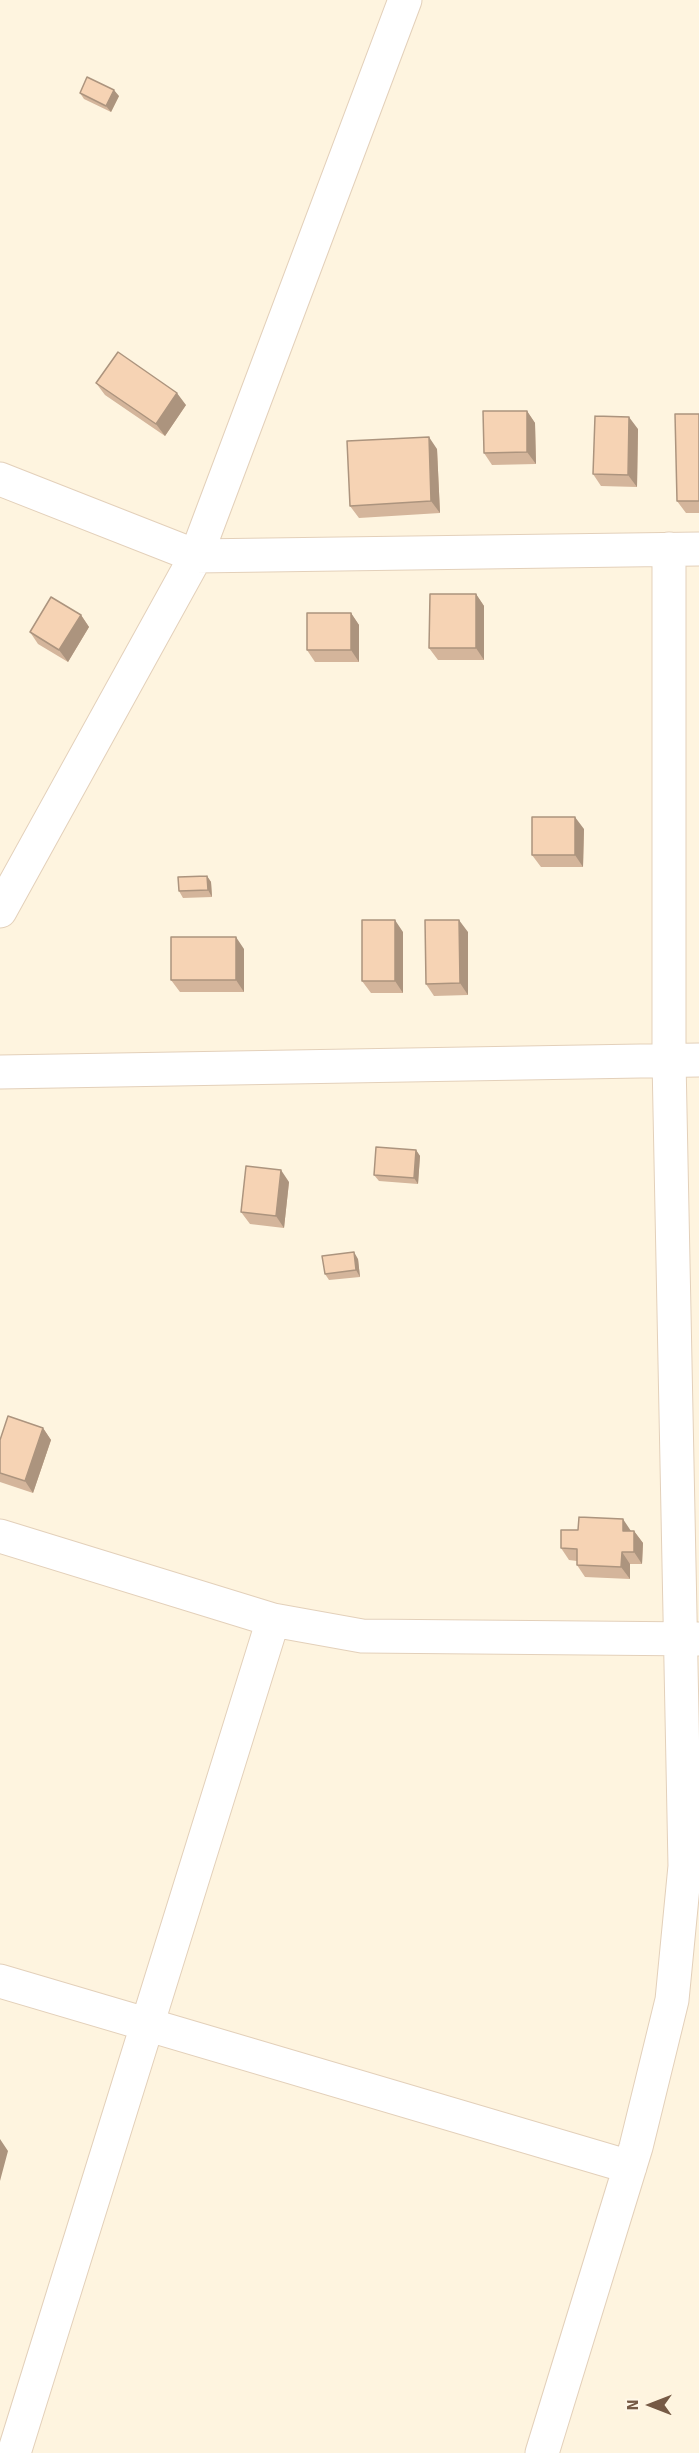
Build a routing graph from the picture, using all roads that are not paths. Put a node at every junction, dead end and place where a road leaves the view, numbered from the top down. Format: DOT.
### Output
graph roads {
  1 [pos="405,0"];
  2 [pos="0,479"];
  3 [pos="684,549"];
  4 [pos="196,556"];
  5 [pos="0,911"];
  6 [pos="684,1060"];
  7 [pos="0,1072"];
  8 [pos="0,1536"];
  9 [pos="273,1620"];
  10 [pos="690,1639"];
  11 [pos="0,1981"];
  12 [pos="147,2024"];
  13 [pos="630,2168"];
  14 [pos="14,2453"];
  15 [pos="542,2453"];
  1 -- 4 [label="street"];
  2 -- 4 [label="street"];
  3 -- 4 [label="street"];
  3 -- 6 [label="street"];
  4 -- 5 [label="street"];
  6 -- 7 [label="street"];
  6 -- 10 [label="street"];
  8 -- 9 [label="street"];
  9 -- 10 [label="street"];
  9 -- 12 [label="street"];
  10 -- 13 [label="street"];
  11 -- 12 [label="street"];
  12 -- 13 [label="street"];
  12 -- 14 [label="street"];
  13 -- 15 [label="street"];
}
